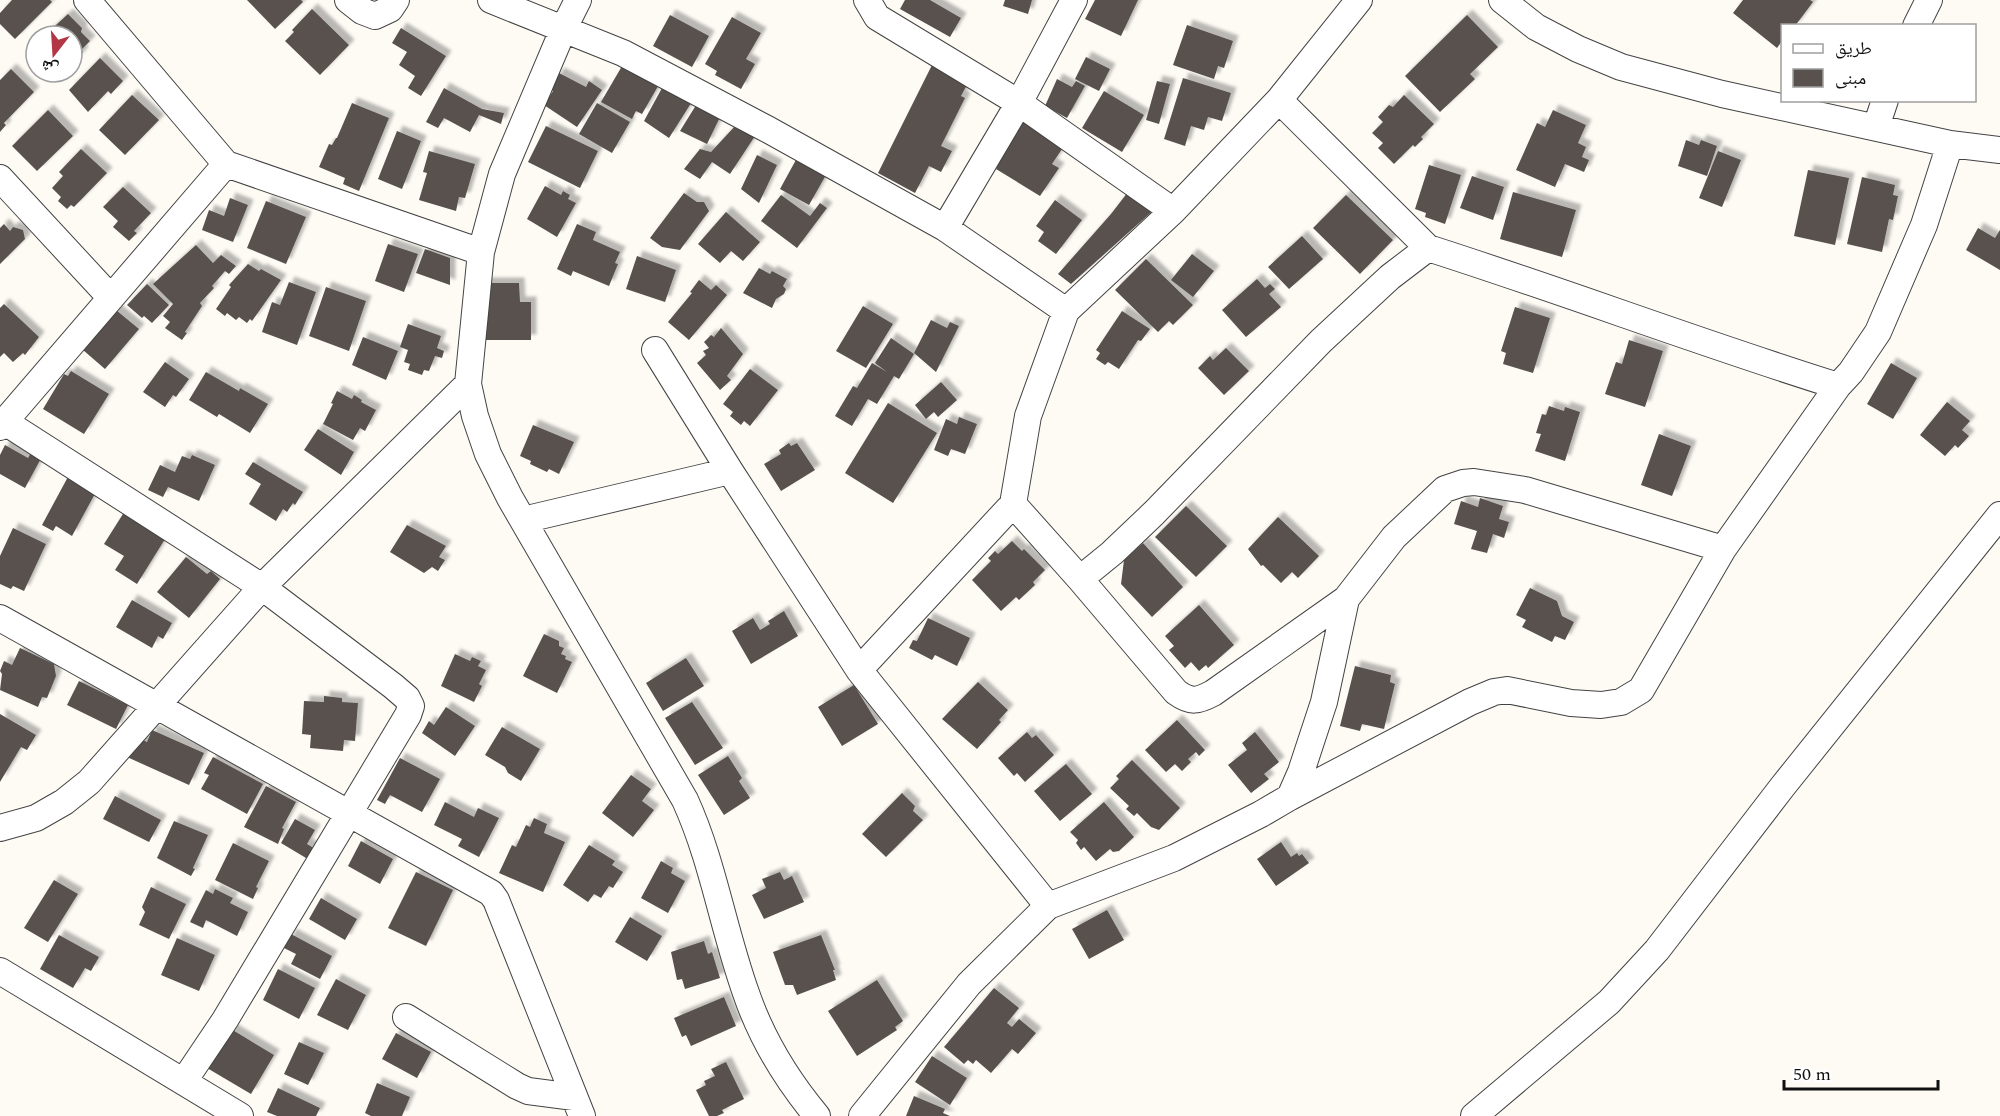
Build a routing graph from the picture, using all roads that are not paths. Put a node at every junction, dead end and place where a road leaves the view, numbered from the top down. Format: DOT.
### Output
graph roads {
  1 [pos="87,0"];
  2 [pos="348,0"];
  3 [pos="396,0"];
  4 [pos="491,0"];
  5 [pos="578,0"];
  6 [pos="867,0"];
  7 [pos="1074,0"];
  8 [pos="1359,0"];
  9 [pos="1502,0"];
  10 [pos="1929,0"];
  11 [pos="1917,24"];
  12 [pos="563,30"];
  13 [pos="1279,100"];
  14 [pos="1884,102"];
  15 [pos="1019,103"];
  16 [pos="1876,127"];
  17 [pos="1950,144"];
  18 [pos="2000,150"];
  19 [pos="226,164"];
  20 [pos="0,178"];
  21 [pos="1173,211"];
  22 [pos="945,228"];
  23 [pos="1428,249"];
  24 [pos="481,252"];
  25 [pos="111,298"];
  26 [pos="1066,311"];
  27 [pos="655,350"];
  28 [pos="468,384"];
  29 [pos="1838,386"];
  30 [pos="2,425"];
  31 [pos="730,471"];
  32 [pos="1013,504"];
  33 [pos="2000,515"];
  34 [pos="523,520"];
  35 [pos="1723,549"];
  36 [pos="1080,579"];
  37 [pos="262,587"];
  38 [pos="1346,599"];
  39 [pos="0,618"];
  40 [pos="859,670"];
  41 [pos="158,705"];
  42 [pos="1290,797"];
  43 [pos="349,813"];
  44 [pos="0,828"];
  45 [pos="1048,906"];
  46 [pos="0,971"];
  47 [pos="406,1017"];
  48 [pos="184,1081"];
  49 [pos="578,1106"];
  50 [pos="240,1116"];
  51 [pos="817,1116"];
  52 [pos="862,1116"];
  53 [pos="1474,1116"];
  1 -- 19 [label="street"];
  2 -- 3 [label="street"];
  4 -- 12 [label="street"];
  5 -- 12 [label="street"];
  6 -- 15 [label="street"];
  7 -- 15 [label="street"];
  8 -- 13 [label="street"];
  9 -- 16 [label="street"];
  10 -- 11 [label="street"];
  12 -- 22 [label="street"];
  12 -- 24 [label="street"];
  13 -- 21 [label="street"];
  13 -- 23 [label="street"];
  14 -- 16 [label="street"];
  15 -- 21 [label="street"];
  15 -- 22 [label="street"];
  16 -- 17 [label="street"];
  17 -- 18 [label="street"];
  17 -- 29 [label="street"];
  19 -- 24 [label="street"];
  19 -- 25 [label="street"];
  20 -- 25 [label="street"];
  21 -- 26 [label="street"];
  22 -- 26 [label="street"];
  23 -- 29 [label="street"];
  23 -- 36 [label="street"];
  24 -- 28 [label="street"];
  25 -- 30 [label="street"];
  26 -- 32 [label="street"];
  27 -- 31 [label="street"];
  28 -- 34 [label="street"];
  28 -- 37 [label="street"];
  29 -- 35 [label="street"];
  30 -- 37 [label="street"];
  31 -- 34 [label="street"];
  31 -- 40 [label="street"];
  32 -- 36 [label="street"];
  32 -- 40 [label="street"];
  33 -- 53 [label="street"];
  34 -- 51 [label="street"];
  35 -- 38 [label="street"];
  35 -- 42 [label="street"];
  36 -- 38 [label="street"];
  37 -- 41 [label="street"];
  37 -- 43 [label="street"];
  38 -- 42 [label="street"];
  39 -- 41 [label="street"];
  40 -- 45 [label="street"];
  41 -- 43 [label="street"];
  41 -- 44 [label="street"];
  42 -- 45 [label="street"];
  43 -- 48 [label="street"];
  43 -- 49 [label="street"];
  45 -- 52 [label="street"];
  46 -- 48 [label="street"];
  47 -- 49 [label="street"];
  48 -- 50 [label="street"];
}
